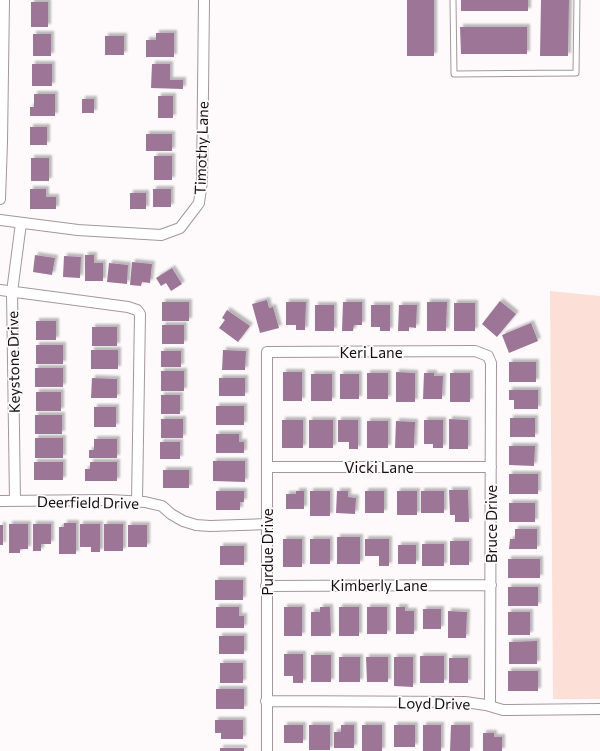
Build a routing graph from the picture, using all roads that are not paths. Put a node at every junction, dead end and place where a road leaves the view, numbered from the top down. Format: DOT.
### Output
graph roads {
  1 [pos="4,0"];
  2 [pos="204,0"];
  3 [pos="453,0"];
  4 [pos="577,0"];
  5 [pos="0,199"];
  6 [pos="0,220"];
  7 [pos="21,223"];
  8 [pos="0,290"];
  9 [pos="12,292"];
  10 [pos="475,351"];
  11 [pos="267,352"];
  12 [pos="491,466"];
  13 [pos="267,467"];
  14 [pos="0,501"];
  15 [pos="15,501"];
  16 [pos="137,501"];
  17 [pos="267,524"];
  18 [pos="491,585"];
  19 [pos="266,586"];
  20 [pos="266,701"];
  21 [pos="490,706"];
  22 [pos="600,709"];
  23 [pos="266,751"];
  1 -- 5 [label="street"];
  2 -- 7 [label="street, Timothy Lane"];
  3 -- 4 [label="lane"];
  6 -- 7 [label="street, Timothy Lane"];
  7 -- 9 [label="street, Keystone Drive"];
  8 -- 9 [label="street"];
  9 -- 15 [label="street, Keystone Drive"];
  9 -- 16 [label="street"];
  10 -- 11 [label="street, Keri Lane"];
  10 -- 12 [label="street, Bruce Drive"];
  11 -- 13 [label="street, Purdue Drive"];
  12 -- 13 [label="street, Vicki Lane"];
  12 -- 18 [label="street, Bruce Drive"];
  13 -- 17 [label="street, Purdue Drive"];
  14 -- 15 [label="street, Deerfield Drive"];
  15 -- 16 [label="street, Deerfield Drive"];
  16 -- 17 [label="street, Deerfield Drive"];
  17 -- 19 [label="street, Purdue Drive"];
  18 -- 19 [label="street, Kimberly Lane"];
  18 -- 21 [label="street, Bruce Drive"];
  19 -- 20 [label="street, Purdue Drive"];
  20 -- 21 [label="street, Loyd Drive"];
  20 -- 23 [label="street, Purdue Drive"];
  21 -- 22 [label="street, Loyd Drive"];
}
